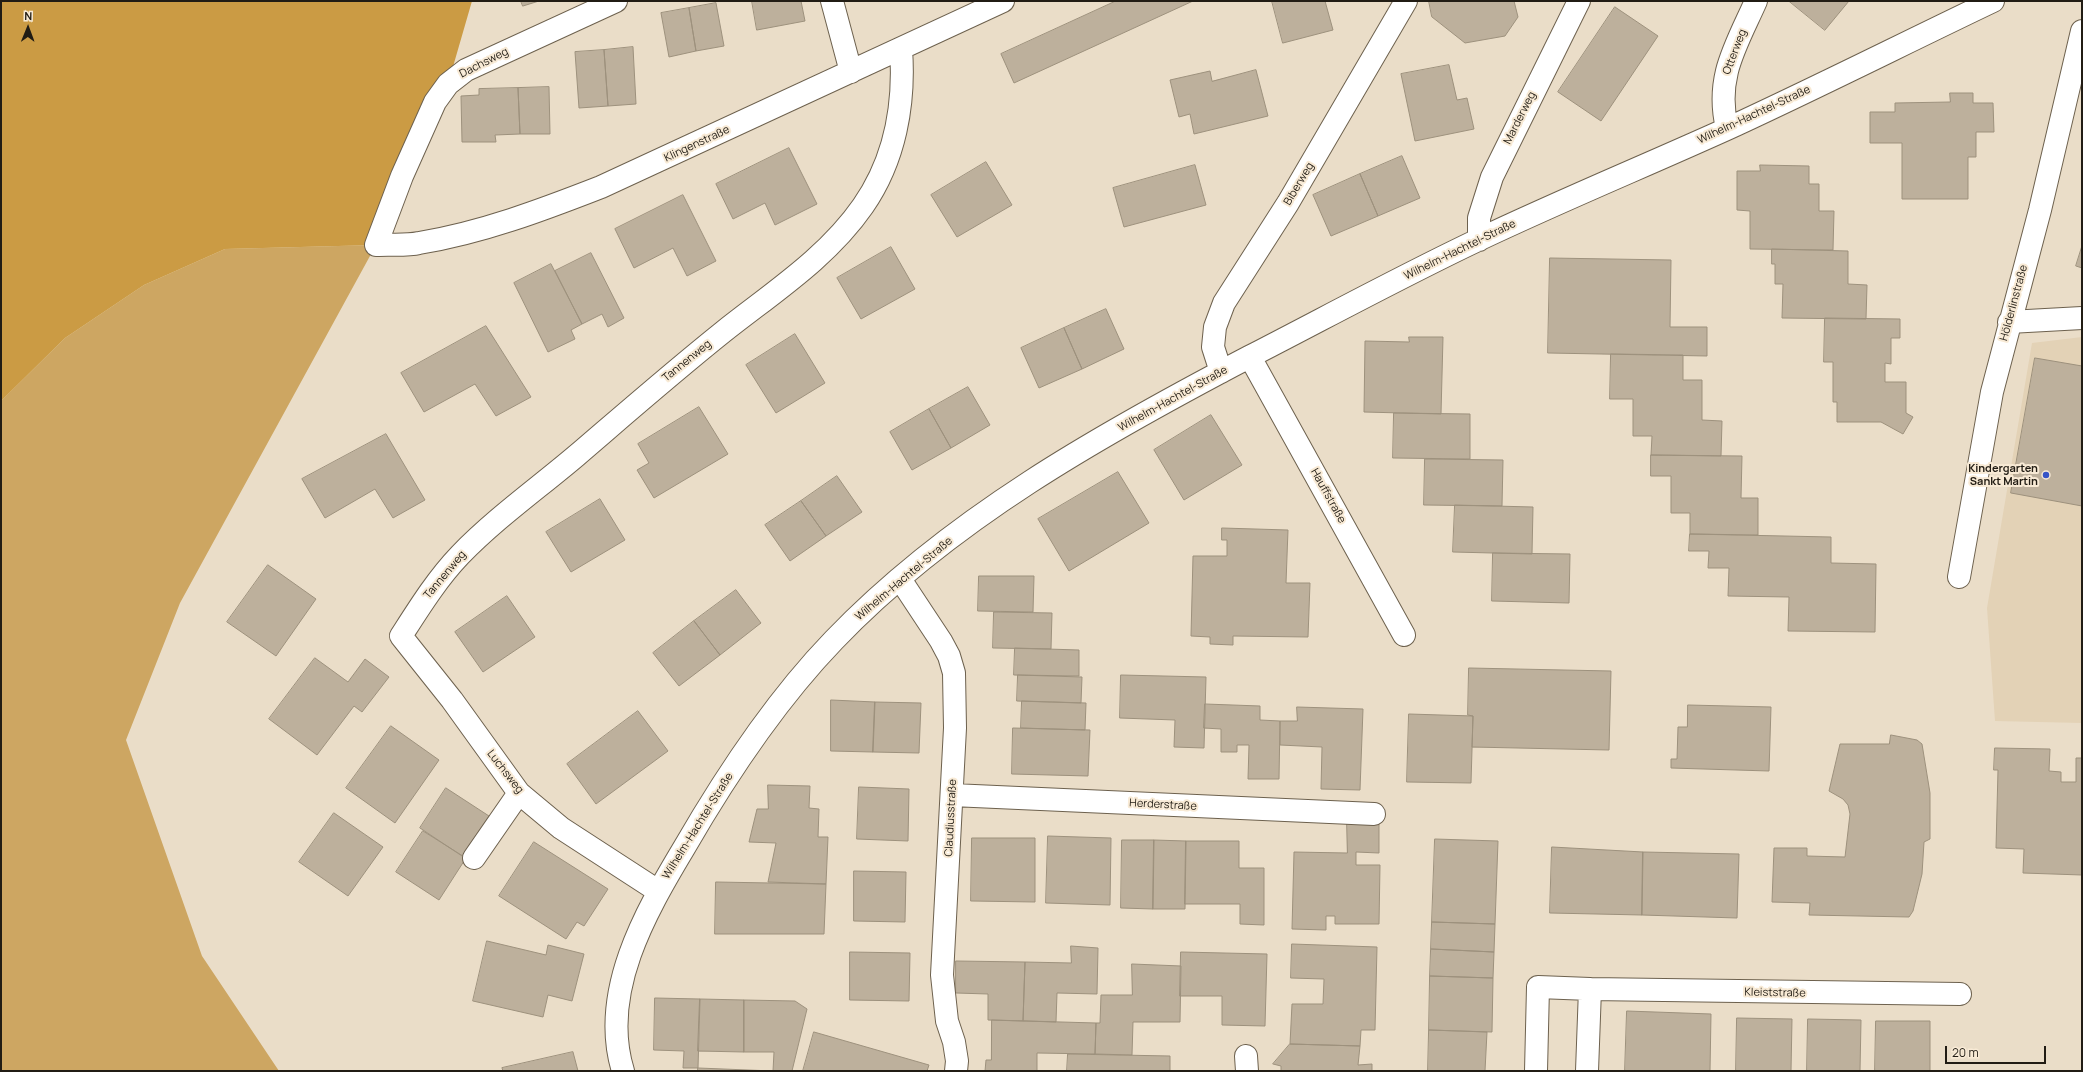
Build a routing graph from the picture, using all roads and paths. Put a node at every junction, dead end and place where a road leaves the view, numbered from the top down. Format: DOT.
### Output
graph roads {
  1 [pos="616,1"];
  2 [pos="832,1"];
  3 [pos="1003,1"];
  4 [pos="1406,1"];
  5 [pos="1579,1"];
  6 [pos="1756,1"];
  7 [pos="1994,1"];
  8 [pos="2082,31"];
  9 [pos="901,49"];
  10 [pos="851,72"];
  11 [pos="1727,128"];
  12 [pos="1479,240"];
  13 [pos="376,244"];
  14 [pos="2082,318"];
  15 [pos="2009,322"];
  16 [pos="1250,357"];
  17 [pos="1221,372"];
  18 [pos="1959,578"];
  19 [pos="900,579"];
  20 [pos="1404,635"];
  21 [pos="401,636"];
  22 [pos="519,793"];
  23 [pos="952,795"];
  24 [pos="1374,814"];
  25 [pos="474,858"];
  26 [pos="658,891"];
  27 [pos="1590,989"];
  28 [pos="1960,994"];
  29 [pos="623,1071"];
  30 [pos="956,1071"];
  31 [pos="1536,1071"];
  32 [pos="1586,1071"];
  1 -- 13 [label="street, Dachsweg"];
  2 -- 10 [label="street"];
  3 -- 9 [label="street, Klingenstraße"];
  4 -- 17 [label="street, Biberweg"];
  5 -- 12 [label="street, Marderweg"];
  6 -- 11 [label="street, Otterweg"];
  7 -- 11 [label="street, Wilhelm-Hachtel-Straße"];
  8 -- 15 [label="street, Hölderlinstraße"];
  9 -- 10 [label="street, Klingenstraße"];
  9 -- 21 [label="street, Tannenweg"];
  10 -- 13 [label="street, Klingenstraße"];
  11 -- 12 [label="street, Wilhelm-Hachtel-Straße"];
  12 -- 16 [label="street, Wilhelm-Hachtel-Straße"];
  14 -- 15 [label="street"];
  15 -- 18 [label="street, Hölderlinstraße"];
  16 -- 17 [label="street, Wilhelm-Hachtel-Straße"];
  16 -- 20 [label="street, Hauffstraße"];
  17 -- 19 [label="street, Wilhelm-Hachtel-Straße"];
  19 -- 23 [label="street, Claudiusstraße"];
  19 -- 26 [label="street, Wilhelm-Hachtel-Straße"];
  21 -- 22 [label="street, Luchsweg"];
  22 -- 25 [label="street"];
  22 -- 26 [label="street, Luchsweg"];
  23 -- 24 [label="street, Herderstraße"];
  23 -- 30 [label="street, Claudiusstraße"];
  26 -- 29 [label="street, Wilhelm-Hachtel-Straße"];
  27 -- 28 [label="street, Kleiststraße"];
  27 -- 31 [label="street, Kleiststraße"];
  27 -- 32 [label="street"];
}
